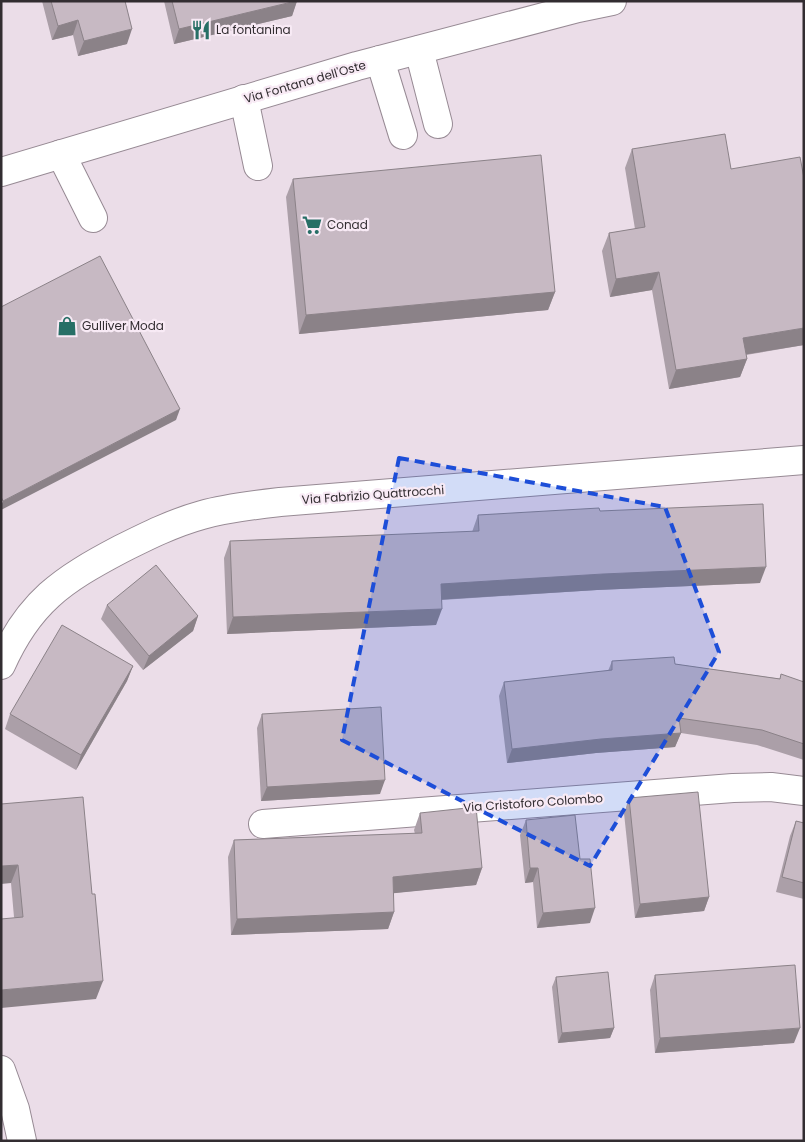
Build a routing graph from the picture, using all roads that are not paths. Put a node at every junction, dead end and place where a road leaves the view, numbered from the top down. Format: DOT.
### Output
graph roads {
  1 [pos="612,1"];
  2 [pos="419,50"];
  3 [pos="380,60"];
  4 [pos="244,99"];
  5 [pos="438,124"];
  6 [pos="403,135"];
  7 [pos="61,154"];
  8 [pos="258,166"];
  9 [pos="1,172"];
  10 [pos="93,218"];
  11 [pos="804,460"];
  12 [pos="1,665"];
  13 [pos="804,791"];
  14 [pos="262,824"];
  15 [pos="1,1070"];
  16 [pos="22,1141"];
  1 -- 2 [label="street, Via Fontana dell'Oste"];
  2 -- 3 [label="street, Via Fontana dell'Oste"];
  2 -- 5 [label="street"];
  3 -- 4 [label="street, Via Fontana dell'Oste"];
  3 -- 6 [label="street"];
  4 -- 7 [label="street, Via Fontana dell'Oste"];
  4 -- 8 [label="street"];
  7 -- 9 [label="street, Via Fontana dell'Oste"];
  7 -- 10 [label="street"];
  11 -- 12 [label="street, Via Fabrizio Quattrocchi"];
  13 -- 14 [label="street, Via Cristoforo Colombo"];
  15 -- 16 [label="street"];
}
